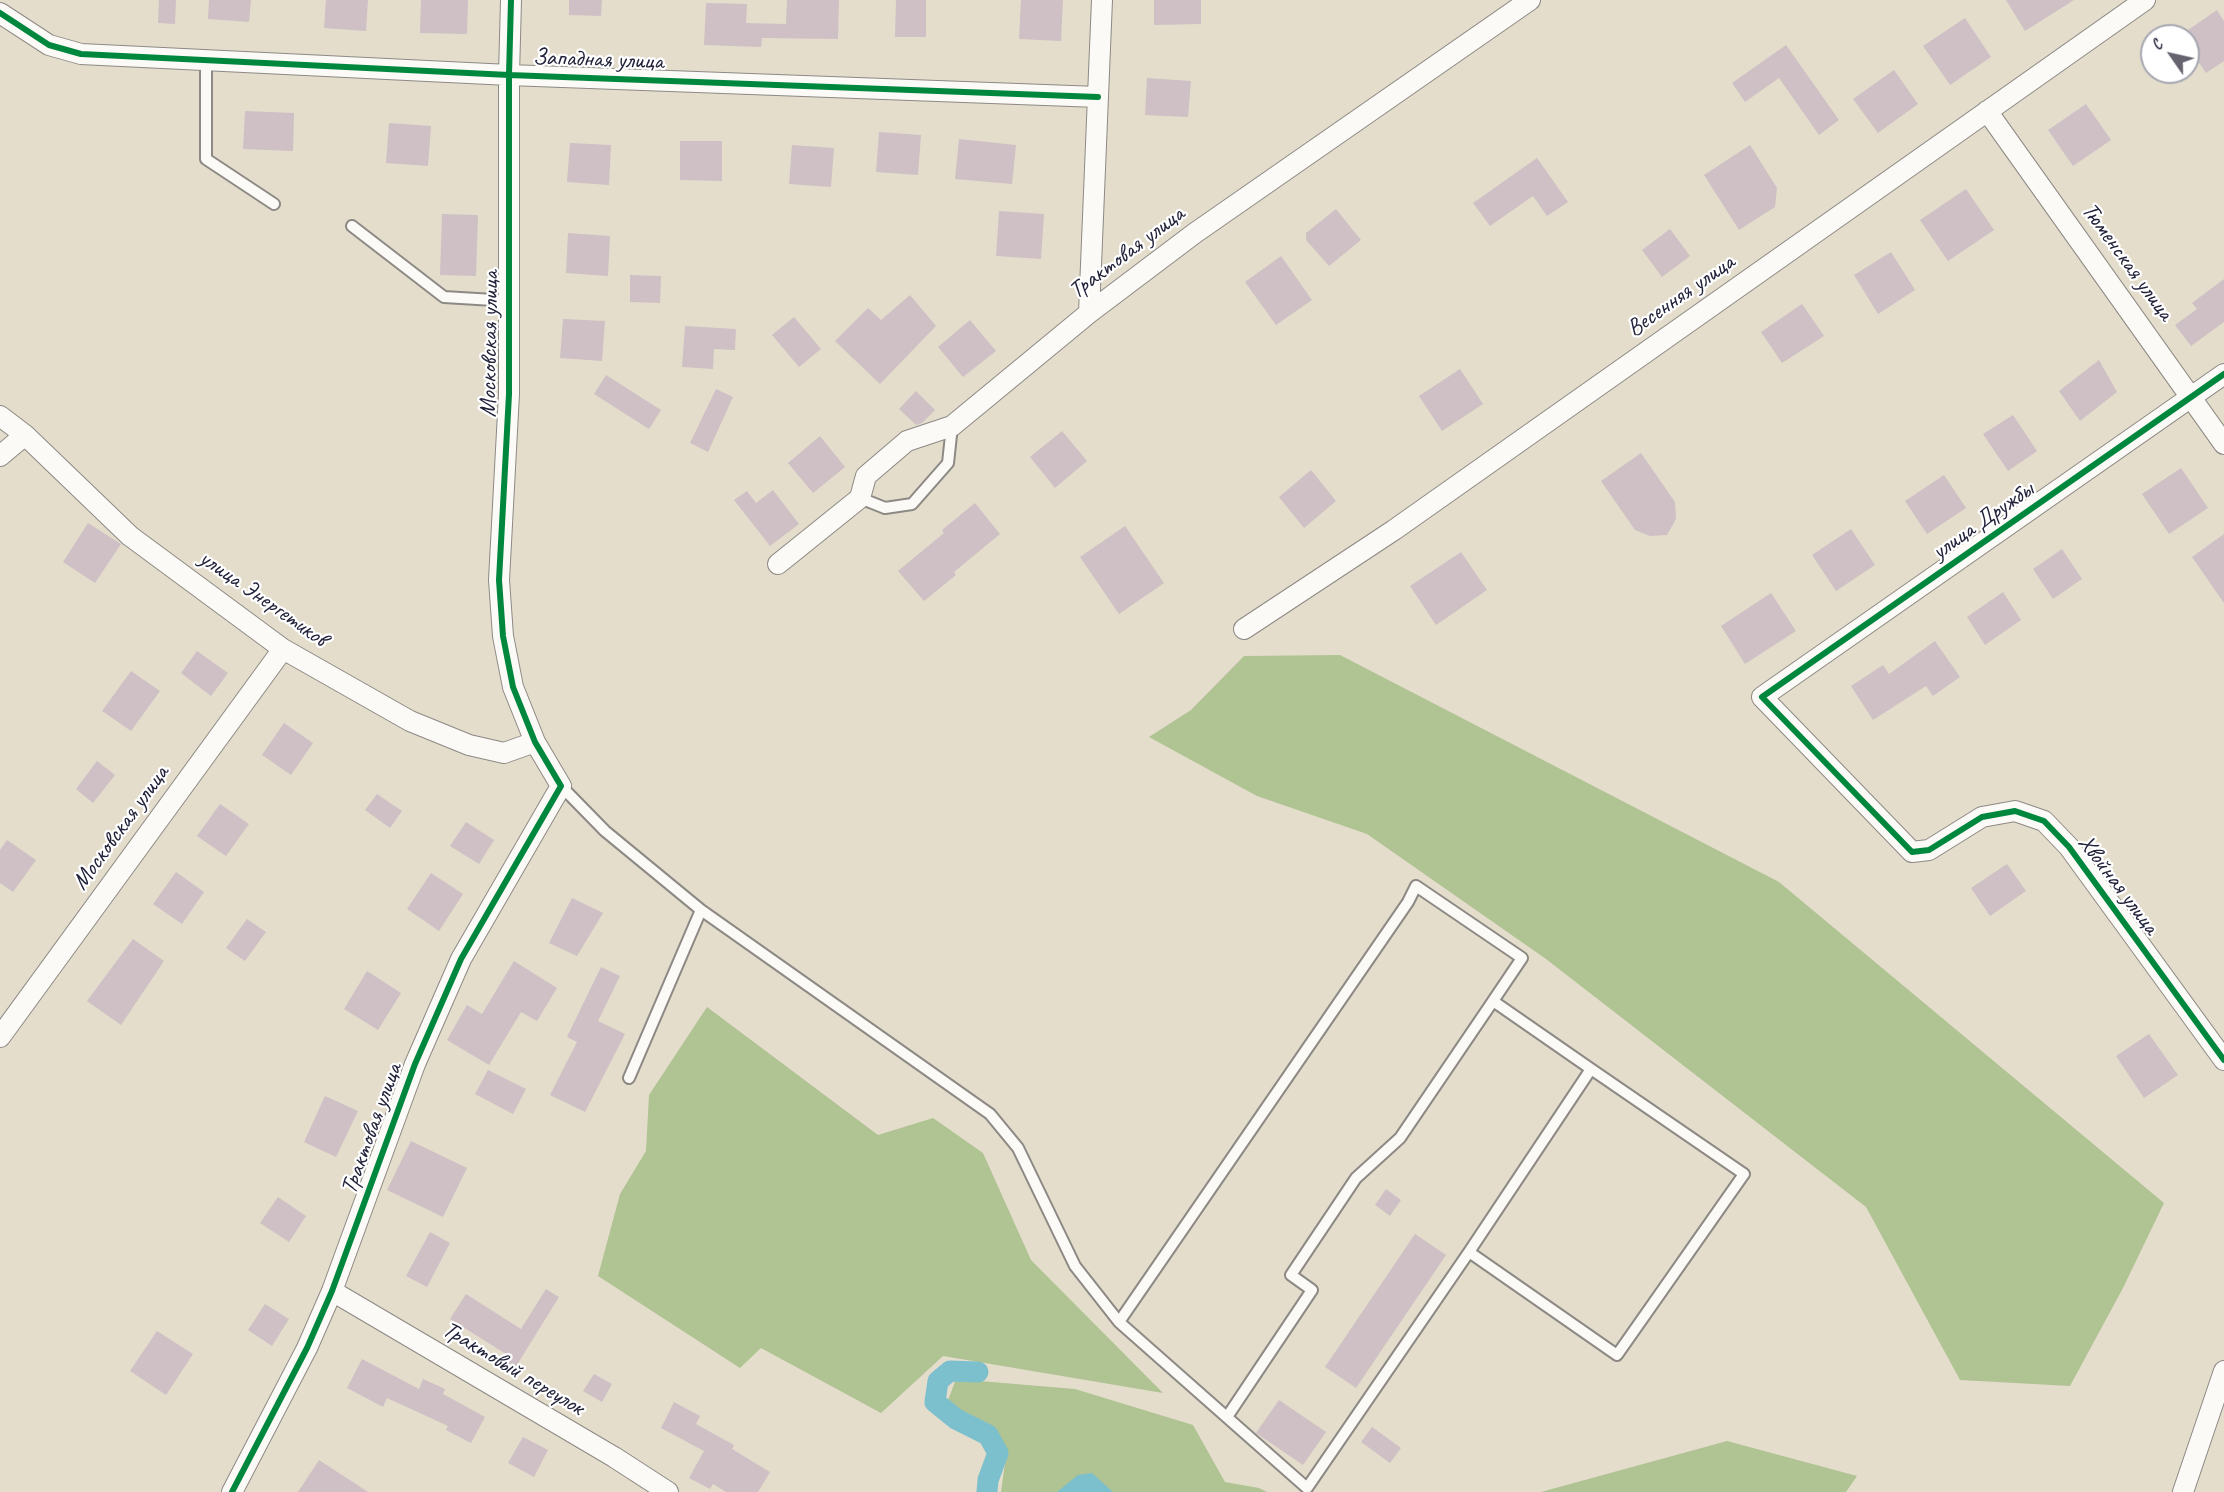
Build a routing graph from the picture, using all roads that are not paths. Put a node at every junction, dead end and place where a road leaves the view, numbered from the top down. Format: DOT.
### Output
graph roads {
  1 [pos="511,0"];
  2 [pos="1102,0"];
  3 [pos="1530,0"];
  4 [pos="2145,0"];
  5 [pos="0,13"];
  6 [pos="206,60"];
  7 [pos="509,75"];
  8 [pos="1098,97"];
  9 [pos="1987,111"];
  10 [pos="274,204"];
  11 [pos="352,226"];
  12 [pos="510,301"];
  13 [pos="1089,313"];
  14 [pos="2224,374"];
  15 [pos="2192,397"];
  16 [pos="0,416"];
  17 [pos="952,426"];
  18 [pos="25,435"];
  19 [pos="2224,444"];
  20 [pos="0,456"];
  21 [pos="860,498"];
  22 [pos="778,564"];
  23 [pos="1244,629"];
  24 [pos="283,648"];
  25 [pos="1762,697"];
  26 [pos="535,742"];
  27 [pos="561,786"];
  28 [pos="701,910"];
  29 [pos="1493,1001"];
  30 [pos="0,1037"];
  31 [pos="2224,1060"];
  32 [pos="1591,1069"];
  33 [pos="629,1078"];
  34 [pos="1469,1252"];
  35 [pos="332,1291"];
  36 [pos="1119,1322"];
  37 [pos="2224,1371"];
  38 [pos="1227,1417"];
  39 [pos="232,1492"];
  40 [pos="668,1492"];
  41 [pos="2183,1492"];
  1 -- 7 [label="street, Московская улица"];
  2 -- 8 [label="street"];
  3 -- 13 [label="street, Трактовая улица"];
  4 -- 9 [label="street, Весенняя улица"];
  5 -- 6 [label="street, Западная улица"];
  6 -- 7 [label="street, Западная улица"];
  6 -- 10 [label="lane"];
  7 -- 8 [label="street, Западная улица"];
  7 -- 12 [label="street, Московская улица"];
  8 -- 13 [label="street"];
  9 -- 15 [label="street, Тюменская улица"];
  9 -- 23 [label="street, Весенняя улица"];
  11 -- 12 [label="lane"];
  12 -- 26 [label="street, Московская улица"];
  13 -- 17 [label="street, Трактовая улица"];
  14 -- 15 [label="street, улица Дружбы"];
  15 -- 19 [label="street, Тюменская улица"];
  15 -- 25 [label="street, улица Дружбы"];
  16 -- 18 [label="street, улица Энергетиков"];
  17 -- 21 [label="street, Трактовая улица"];
  17 -- 21 [label="lane"];
  18 -- 20 [label="street"];
  18 -- 24 [label="street, улица Энергетиков"];
  21 -- 22 [label="street, Трактовая улица"];
  24 -- 26 [label="street, улица Энергетиков"];
  24 -- 30 [label="street, Московская улица"];
  25 -- 31 [label="street, Хвойная улица"];
  26 -- 27 [label="street, Московская улица"];
  27 -- 28 [label="lane"];
  27 -- 35 [label="street, Трактовая улица"];
  28 -- 33 [label="lane"];
  28 -- 36 [label="lane"];
  29 -- 32 [label="lane"];
  29 -- 36 [label="lane"];
  29 -- 38 [label="lane"];
  32 -- 34 [label="lane"];
  32 -- 34 [label="lane"];
  34 -- 38 [label="lane"];
  35 -- 39 [label="street, Трактовая улица"];
  35 -- 40 [label="street, Трактовый переулок"];
  36 -- 38 [label="lane"];
  37 -- 41 [label="street"];
}
